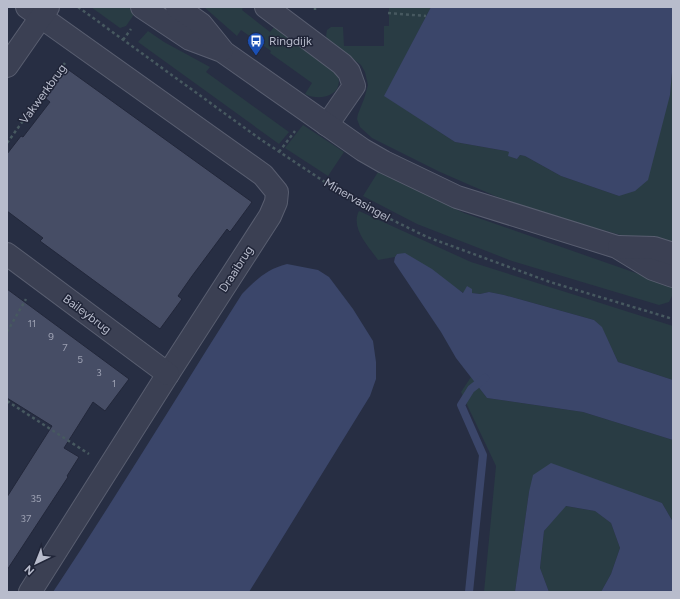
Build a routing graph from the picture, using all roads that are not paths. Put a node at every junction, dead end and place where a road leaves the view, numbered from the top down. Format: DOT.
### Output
graph roads {
  1 [pos="142,7"];
  2 [pos="177,7"];
  3 [pos="266,7"];
  4 [pos="39,10"];
  5 [pos="222,51"];
  6 [pos="7,66"];
  7 [pos="328,125"];
  8 [pos="617,247"];
  9 [pos="7,254"];
  10 [pos="673,254"];
  11 [pos="673,276"];
  12 [pos="168,374"];
  13 [pos="30,592"];
  1 -- 5 [label="street"];
  2 -- 5 [label="street"];
  3 -- 7 [label="street"];
  4 -- 6 [label="street"];
  4 -- 12 [label="street, Draaibrug"];
  5 -- 7 [label="street"];
  7 -- 8 [label="street"];
  8 -- 10 [label="street"];
  8 -- 11 [label="street"];
  9 -- 12 [label="street, Baileybrug"];
  12 -- 13 [label="street, Draaibrug"];
}
